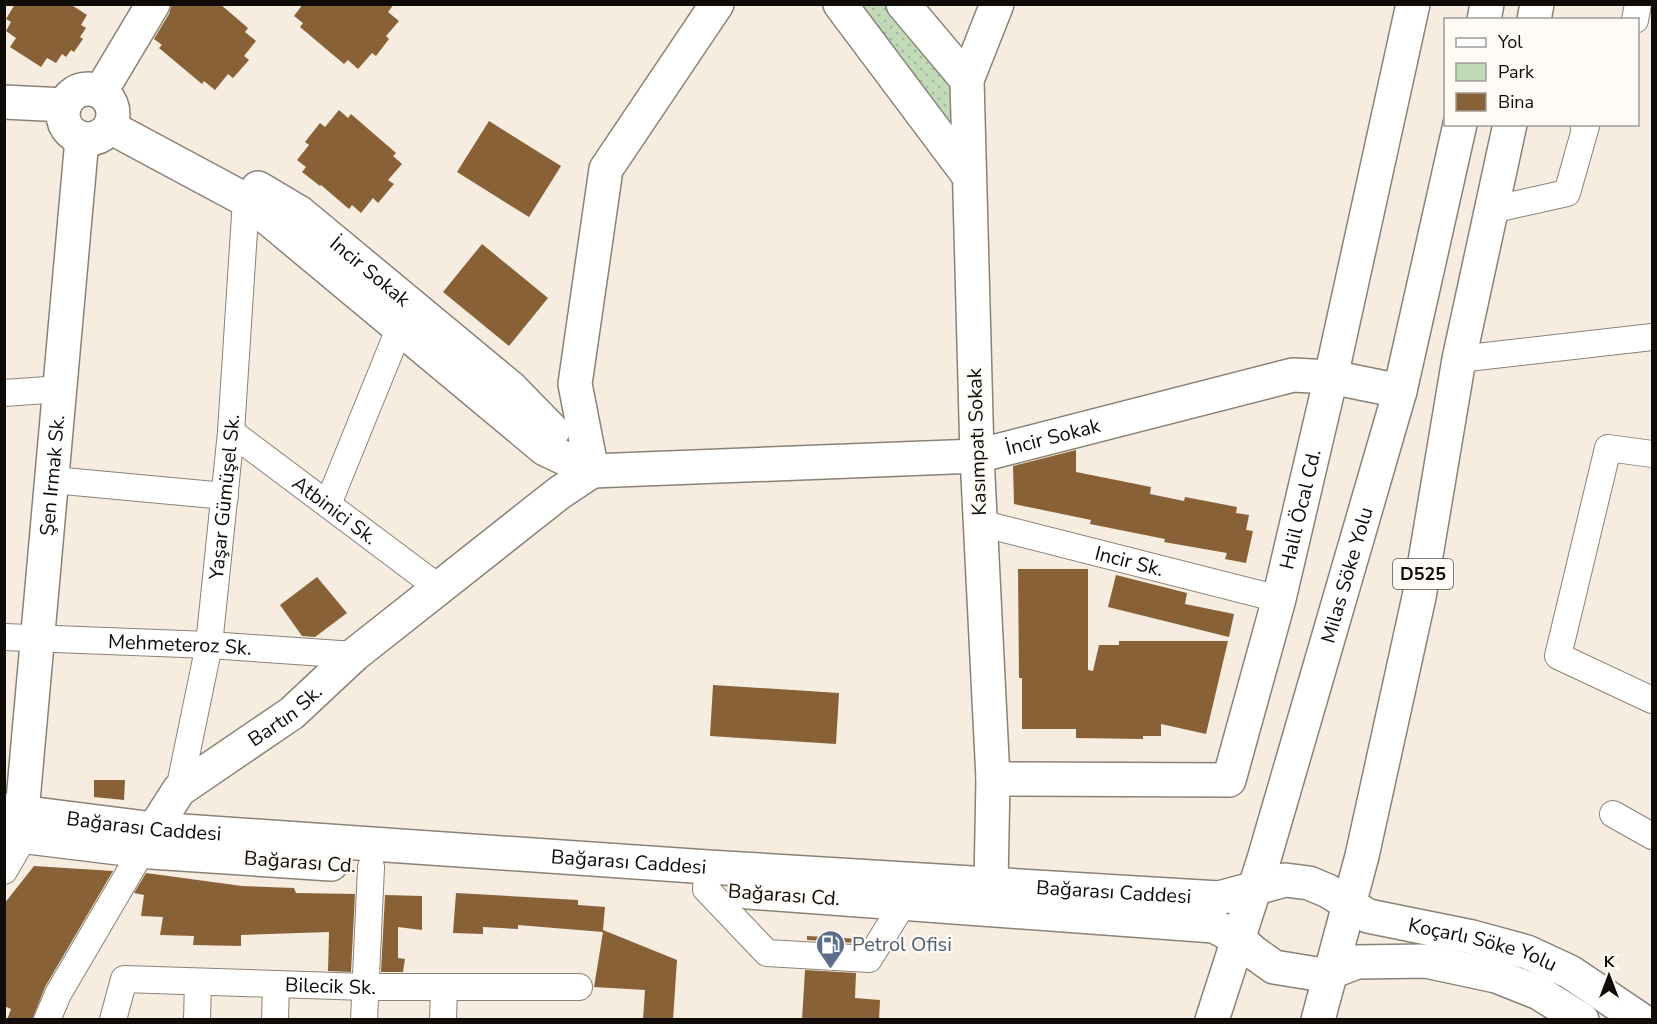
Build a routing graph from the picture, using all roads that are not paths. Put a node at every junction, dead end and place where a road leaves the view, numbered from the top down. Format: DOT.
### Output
graph roads {
  1 [pos="717,4"];
  2 [pos="840,4"];
  3 [pos="903,4"];
  4 [pos="997,4"];
  5 [pos="1413,4"];
  6 [pos="145,7"];
  7 [pos="967,80"];
  8 [pos="4,102"];
  9 [pos="4,113"];
  10 [pos="89,116"];
  11 [pos="1460,126"];
  12 [pos="1510,126"];
  13 [pos="1586,126"];
  14 [pos="969,176"];
  15 [pos="246,200"];
  16 [pos="1491,210"];
  17 [pos="400,327"];
  18 [pos="1653,337"];
  19 [pos="1460,359"];
  20 [pos="1331,377"];
  21 [pos="61,389"];
  22 [pos="1400,390"];
  23 [pos="4,393"];
  24 [pos="231,432"];
  25 [pos="1653,454"];
  26 [pos="977,456"];
  27 [pos="592,471"];
  28 [pos="53,480"];
  29 [pos="225,496"];
  30 [pos="328,504"];
  31 [pos="980,523"];
  32 [pos="439,588"];
  33 [pos="1279,599"];
  34 [pos="4,637"];
  35 [pos="39,638"];
  36 [pos="209,645"];
  37 [pos="354,655"];
  38 [pos="1653,700"];
  39 [pos="993,779"];
  40 [pos="178,790"];
  41 [pos="1613,814"];
  42 [pos="14,823"];
  43 [pos="1653,836"];
  44 [pos="149,840"];
  45 [pos="371,867"];
  46 [pos="4,872"];
  47 [pos="707,878"];
  48 [pos="991,884"];
  49 [pos="1254,890"];
  50 [pos="904,902"];
  51 [pos="1349,903"];
  52 [pos="1239,939"];
  53 [pos="1330,972"];
  54 [pos="198,982"];
  55 [pos="276,984"];
  56 [pos="365,987"];
  57 [pos="444,987"];
  58 [pos="579,987"];
  59 [pos="47,1020"];
  60 [pos="113,1020"];
  61 [pos="197,1020"];
  62 [pos="275,1020"];
  63 [pos="364,1020"];
  64 [pos="443,1020"];
  65 [pos="1212,1020"];
  66 [pos="1318,1020"];
  67 [pos="1582,1020"];
  68 [pos="1641,1020"];
  1 -- 27 [label="main road"];
  2 -- 14 [label="main road"];
  3 -- 7 [label="main road"];
  4 -- 7 [label="main road, Kasımpatı Sokak"];
  5 -- 20 [label="main road, Halil Öcal Cd."];
  6 -- 10 [label="main road"];
  7 -- 14 [label="main road, Kasımpatı Sokak"];
  8 -- 10 [label="main road, İncir Sokak"];
  9 -- 10 [label="main road, İncir Sokak"];
  10 -- 15 [label="main road, İncir Sokak"];
  10 -- 21 [label="main road, Şen Irmak Sk."];
  10 -- 27 [label="main road, İncir Sokak"];
  11 -- 22 [label="main road, Milas Söke Yolu"];
  12 -- 16 [label="main road, D525"];
  13 -- 16 [label="street"];
  14 -- 26 [label="main road, Kasımpatı Sokak"];
  15 -- 17 [label="main road, İncir Sokak"];
  15 -- 24 [label="street, Yaşar Gümüşel Sk."];
  16 -- 19 [label="main road, D525"];
  17 -- 27 [label="main road, İncir Sokak"];
  17 -- 30 [label="street"];
  18 -- 19 [label="street"];
  19 -- 51 [label="main road, D525"];
  20 -- 22 [label="main road, İncir Sokak"];
  20 -- 26 [label="main road, İncir Sokak"];
  20 -- 33 [label="main road, Halil Öcal Cd."];
  21 -- 23 [label="street"];
  21 -- 28 [label="main road, Şen Irmak Sk."];
  22 -- 49 [label="main road, Milas Söke Yolu"];
  24 -- 29 [label="street, Yaşar Gümüşel Sk."];
  24 -- 30 [label="street, Atbinici Sk."];
  25 -- 38 [label="street"];
  26 -- 27 [label="main road, İncir Sokak"];
  26 -- 31 [label="main road, Kasımpatı Sokak"];
  27 -- 32 [label="main road, Bartın Sk."];
  28 -- 29 [label="street"];
  28 -- 35 [label="main road, Şen Irmak Sk."];
  29 -- 36 [label="street, Yaşar Gümüşel Sk."];
  30 -- 32 [label="street, Atbinici Sk."];
  31 -- 33 [label="street, Incir Sk."];
  31 -- 39 [label="main road, Kasımpatı Sokak"];
  32 -- 37 [label="main road, Bartın Sk."];
  33 -- 39 [label="main road, Halil Öcal Cd."];
  34 -- 35 [label="street, Mehmeteroz Sk."];
  35 -- 36 [label="street, Mehmeteroz Sk."];
  35 -- 42 [label="main road, Şen Irmak Sk."];
  36 -- 37 [label="street, Mehmeteroz Sk."];
  36 -- 40 [label="street, Yaşar Gümüşel Sk."];
  37 -- 40 [label="main road, Bartın Sk."];
  39 -- 48 [label="main road, Kasımpatı Sokak"];
  40 -- 44 [label="main road, Bartın Sk."];
  41 -- 43 [label="street"];
  42 -- 44 [label="main road, Bağarası Caddesi"];
  42 -- 46 [label="street"];
  44 -- 45 [label="main road, Bağarası Cd."];
  44 -- 47 [label="main road, Bağarası Caddesi"];
  44 -- 59 [label="street, Bartın Sk."];
  45 -- 47 [label="main road, Bağarası Cd."];
  45 -- 56 [label="street"];
  47 -- 48 [label="main road, Bağarası Caddesi"];
  47 -- 50 [label="main road, Bağarası Cd."];
  47 -- 50 [label="street"];
  48 -- 49 [label="main road, Bağarası Caddesi"];
  49 -- 51 [label="main road"];
  49 -- 52 [label="main road, Milas Söke Yolu"];
  50 -- 52 [label="main road, Bağarası Cd."];
  51 -- 53 [label="main road, D525"];
  51 -- 68 [label="main road, Koçarlı Söke Yolu"];
  52 -- 53 [label="main road"];
  52 -- 65 [label="main road, Milas Söke Yolu"];
  53 -- 66 [label="main road, D525"];
  53 -- 67 [label="main road, Koçarlı Söke Yolu"];
  54 -- 55 [label="street, Bilecik Sk."];
  54 -- 60 [label="street, Bilecik Sk."];
  54 -- 61 [label="street"];
  55 -- 56 [label="street, Bilecik Sk."];
  55 -- 62 [label="street"];
  56 -- 57 [label="street, Bilecik Sk."];
  56 -- 63 [label="street"];
  57 -- 58 [label="street, Bilecik Sk."];
  57 -- 64 [label="street"];
}
